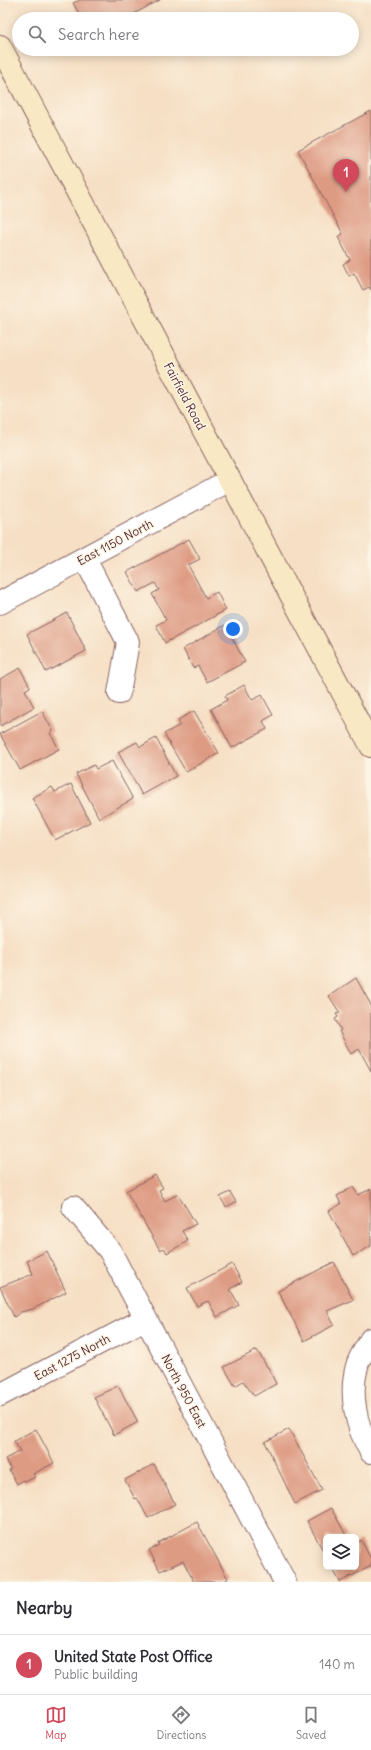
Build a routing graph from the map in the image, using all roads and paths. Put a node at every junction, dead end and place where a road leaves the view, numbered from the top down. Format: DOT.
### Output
graph roads {
  1 [pos="0,46"];
  2 [pos="230,480"];
  3 [pos="85,558"];
  4 [pos="0,603"];
  5 [pos="119,693"];
  6 [pos="371,746"];
  7 [pos="73,1207"];
  8 [pos="145,1319"];
  9 [pos="371,1339"];
  10 [pos="0,1395"];
  11 [pos="371,1452"];
  12 [pos="285,1582"];
  1 -- 2 [label="main road, Fairfield Road"];
  2 -- 3 [label="street, East 1150 North"];
  2 -- 6 [label="main road, Fairfield Road"];
  3 -- 4 [label="street, East 1150 North"];
  3 -- 5 [label="street"];
  7 -- 8 [label="street, North 950 East"];
  8 -- 10 [label="street, East 1275 North"];
  8 -- 12 [label="street, North 950 East"];
  9 -- 11 [label="street"];
}
